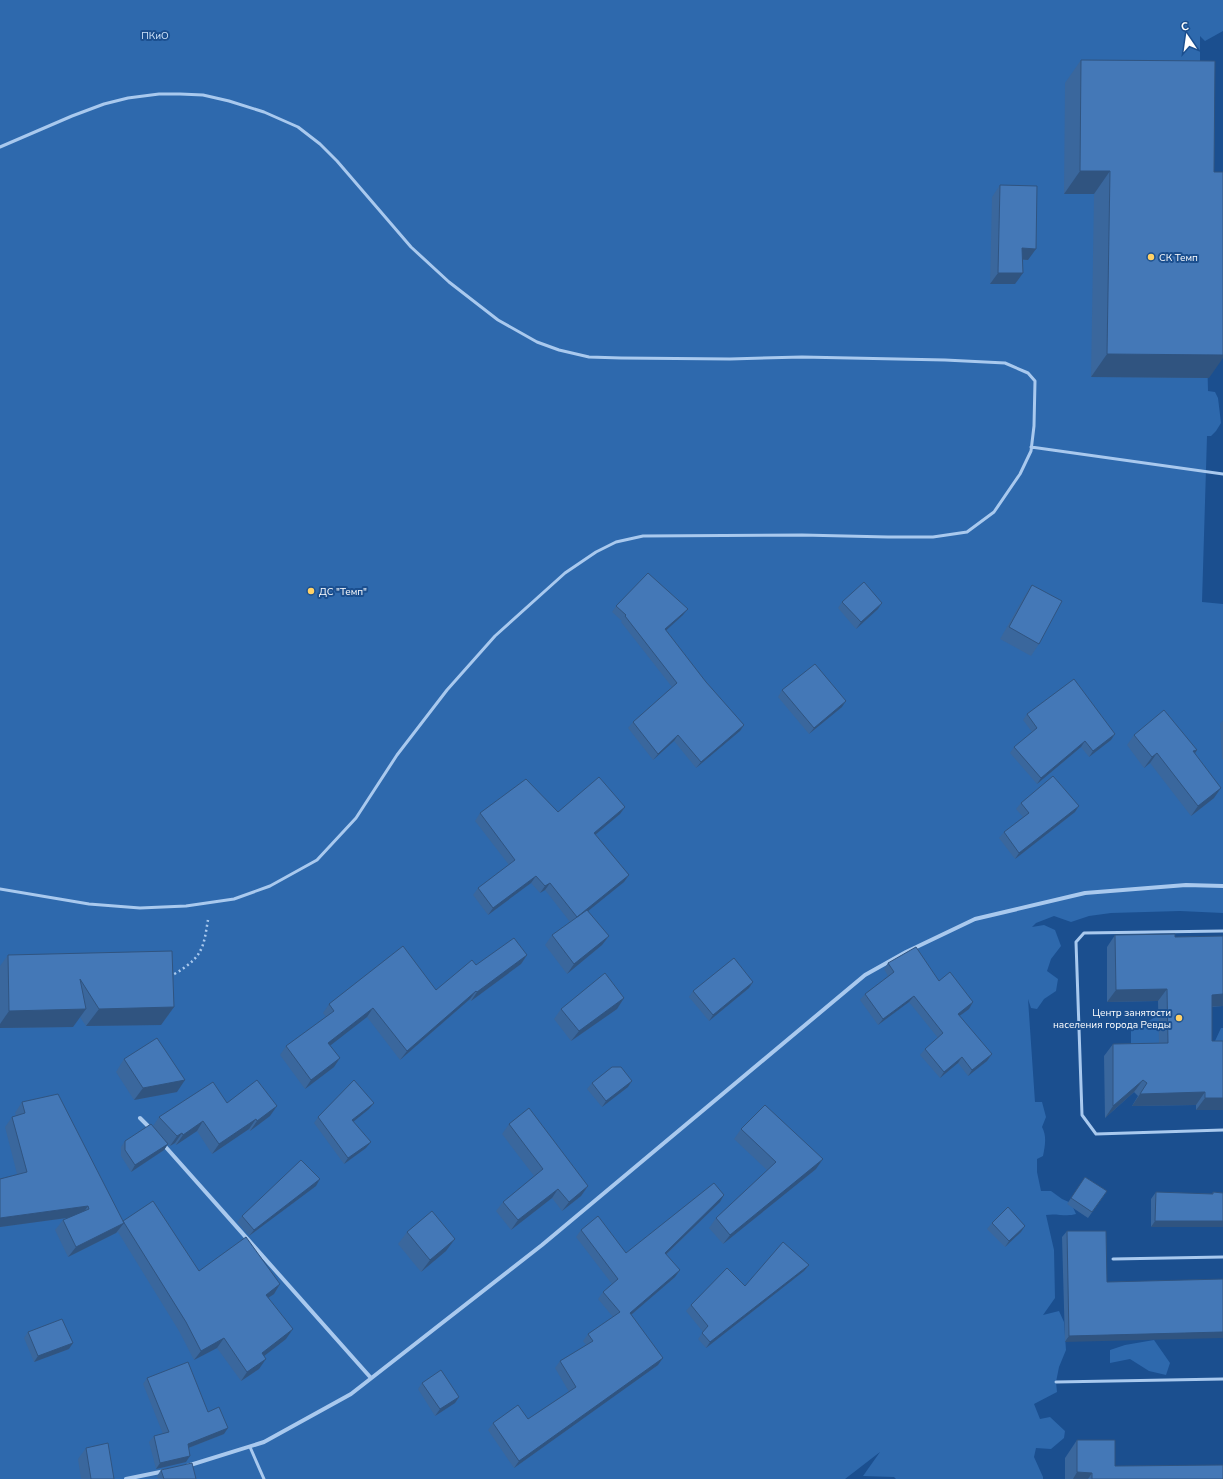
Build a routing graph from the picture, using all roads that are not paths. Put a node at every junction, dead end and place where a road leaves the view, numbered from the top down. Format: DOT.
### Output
graph roads {
  1 [pos="0,147"];
  2 [pos="1031,447"];
  3 [pos="1223,474"];
  4 [pos="1223,886"];
  5 [pos="0,890"];
  6 [pos="1223,931"];
  7 [pos="140,1118"];
  8 [pos="1223,1130"];
  9 [pos="156,1136"];
  10 [pos="161,1142"];
  11 [pos="1223,1257"];
  12 [pos="1113,1259"];
  13 [pos="371,1378"];
  14 [pos="1223,1379"];
  15 [pos="1056,1382"];
  16 [pos="250,1447"];
  17 [pos="182,1467"];
  18 [pos="168,1470"];
  19 [pos="126,1479"];
  20 [pos="264,1479"];
  1 -- 2 [label="lane"];
  2 -- 3 [label="lane"];
  2 -- 5 [label="lane"];
  4 -- 13 [label="street"];
  6 -- 8 [label="lane"];
  7 -- 9 [label="street"];
  10 -- 13 [label="street"];
  11 -- 12 [label="lane"];
  13 -- 16 [label="street"];
  14 -- 15 [label="lane"];
  16 -- 17 [label="street"];
  16 -- 20 [label="lane"];
  18 -- 19 [label="street"];
}
